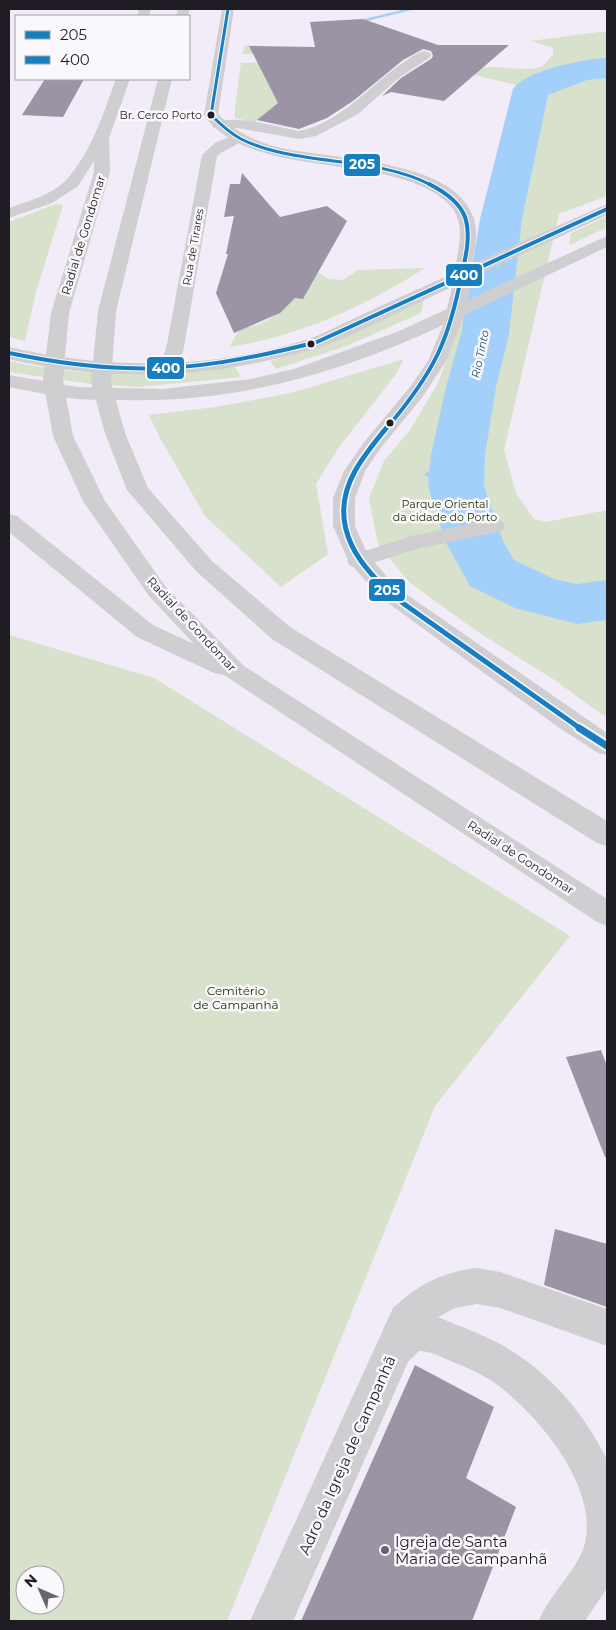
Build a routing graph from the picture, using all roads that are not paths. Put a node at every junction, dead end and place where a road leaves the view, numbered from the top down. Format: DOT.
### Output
graph roads {
  1 [pos="228,9"];
  2 [pos="424,54"];
  3 [pos="123,80"];
  4 [pos="165,80"];
  5 [pos="219,125"];
  6 [pos="102,138"];
  7 [pos="237,138"];
  8 [pos="607,209"];
  9 [pos="9,213"];
  10 [pos="607,241"];
  11 [pos="9,353"];
  12 [pos="164,370"];
  13 [pos="9,381"];
  14 [pos="9,521"];
  15 [pos="494,526"];
  16 [pos="358,561"];
  17 [pos="235,672"];
  18 [pos="607,746"];
  19 [pos="607,836"];
  20 [pos="607,914"];
  21 [pos="607,1327"];
  22 [pos="395,1349"];
  23 [pos="271,1621"];
  24 [pos="560,1621"];
  1 -- 5 [label="main road"];
  2 -- 5 [label="main road"];
  3 -- 6 [label="main road, Radial de Gondomar"];
  4 -- 19 [label="main road"];
  5 -- 7 [label="main road"];
  6 -- 9 [label="main road"];
  6 -- 17 [label="main road, Radial de Gondomar"];
  7 -- 12 [label="main road, Rua de Tirares"];
  7 -- 16 [label="main road"];
  8 -- 12 [label="main road"];
  10 -- 13 [label="main road"];
  11 -- 12 [label="main road"];
  14 -- 17 [label="main road"];
  15 -- 16 [label="main road"];
  16 -- 18 [label="main road"];
  17 -- 20 [label="main road, Radial de Gondomar"];
  21 -- 22 [label="main road"];
  22 -- 23 [label="main road, Adro da Igreja de Campanhã"];
  22 -- 24 [label="main road, Adro da Igreja de Campanhã"];
}
